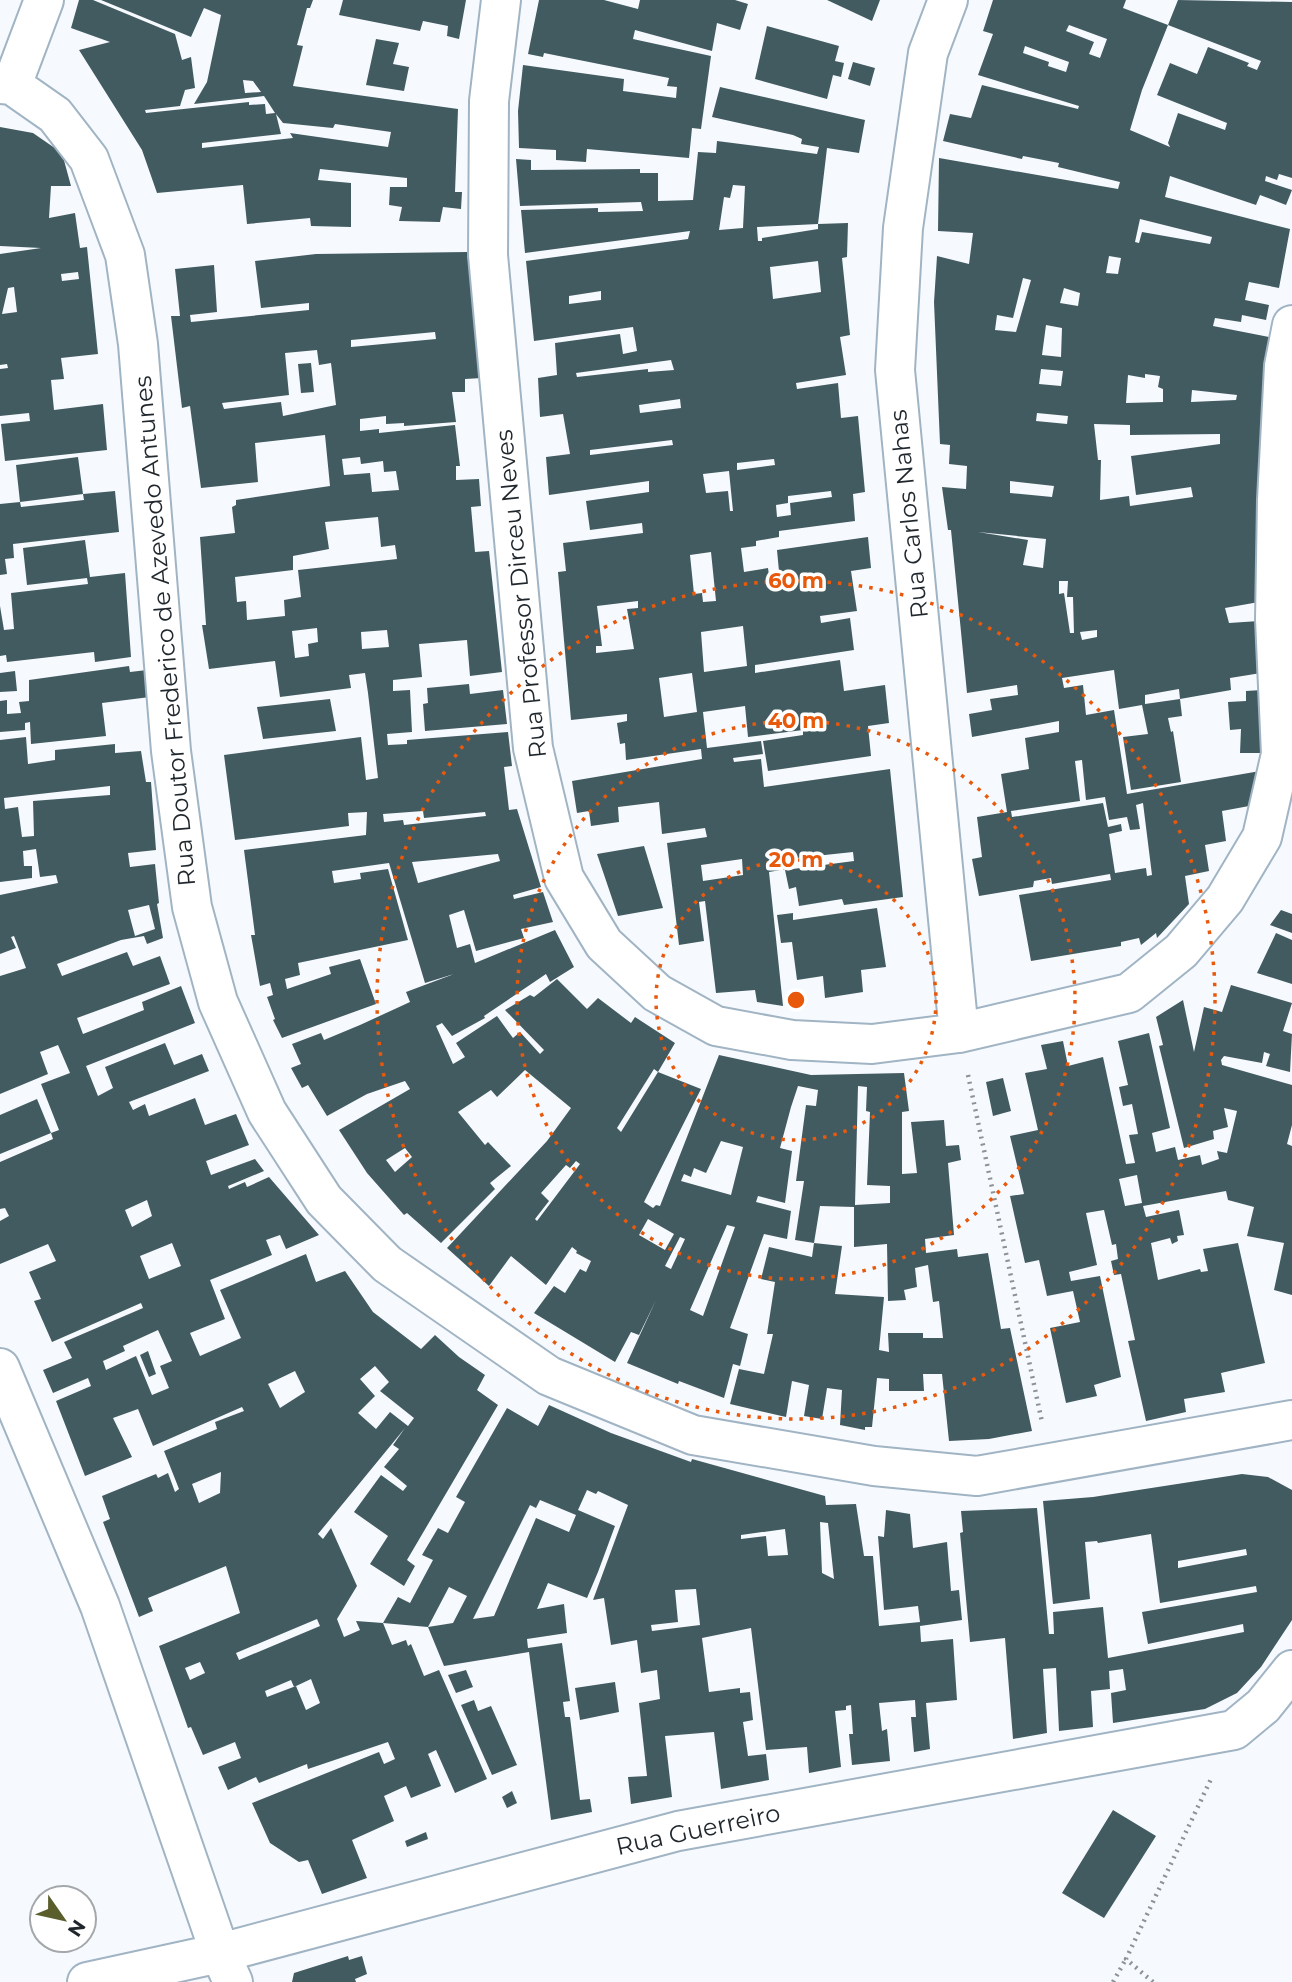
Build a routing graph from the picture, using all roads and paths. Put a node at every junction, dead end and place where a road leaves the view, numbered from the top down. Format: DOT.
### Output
graph roads {
  1 [pos="44,0"];
  2 [pos="501,0"];
  3 [pos="948,0"];
  4 [pos="6,85"];
  5 [pos="1292,325"];
  6 [pos="1283,621"];
  7 [pos="959,1033"];
  8 [pos="0,1368"];
  9 [pos="1292,1420"];
  10 [pos="1051,1463"];
  11 [pos="1292,1670"];
  12 [pos="1234,1730"];
  13 [pos="1126,1959"];
  14 [pos="226,1968"];
  15 [pos="87,1982"];
  16 [pos="1113,1982"];
  17 [pos="1153,1982"];
  1 -- 4 [label="street"];
  2 -- 7 [label="street, Rua Professor Dirceu Neves"];
  3 -- 7 [label="street, Rua Carlos Nahas"];
  4 -- 10 [label="street, Rua Doutor Frederico de Azevedo Antunes"];
  5 -- 6 [label="street, Rua Professor Dirceu Neves"];
  6 -- 7 [label="street, Rua Professor Dirceu Neves"];
  7 -- 10 [label="path"];
  8 -- 14 [label="street"];
  9 -- 10 [label="street, Rua Doutor Frederico de Azevedo Antunes"];
  11 -- 12 [label="street, Rua Guerreiro"];
  12 -- 13 [label="path"];
  12 -- 14 [label="street, Rua Guerreiro"];
  13 -- 16 [label="path"];
  13 -- 17 [label="path"];
  14 -- 15 [label="street, Rua Guerreiro"];
}
